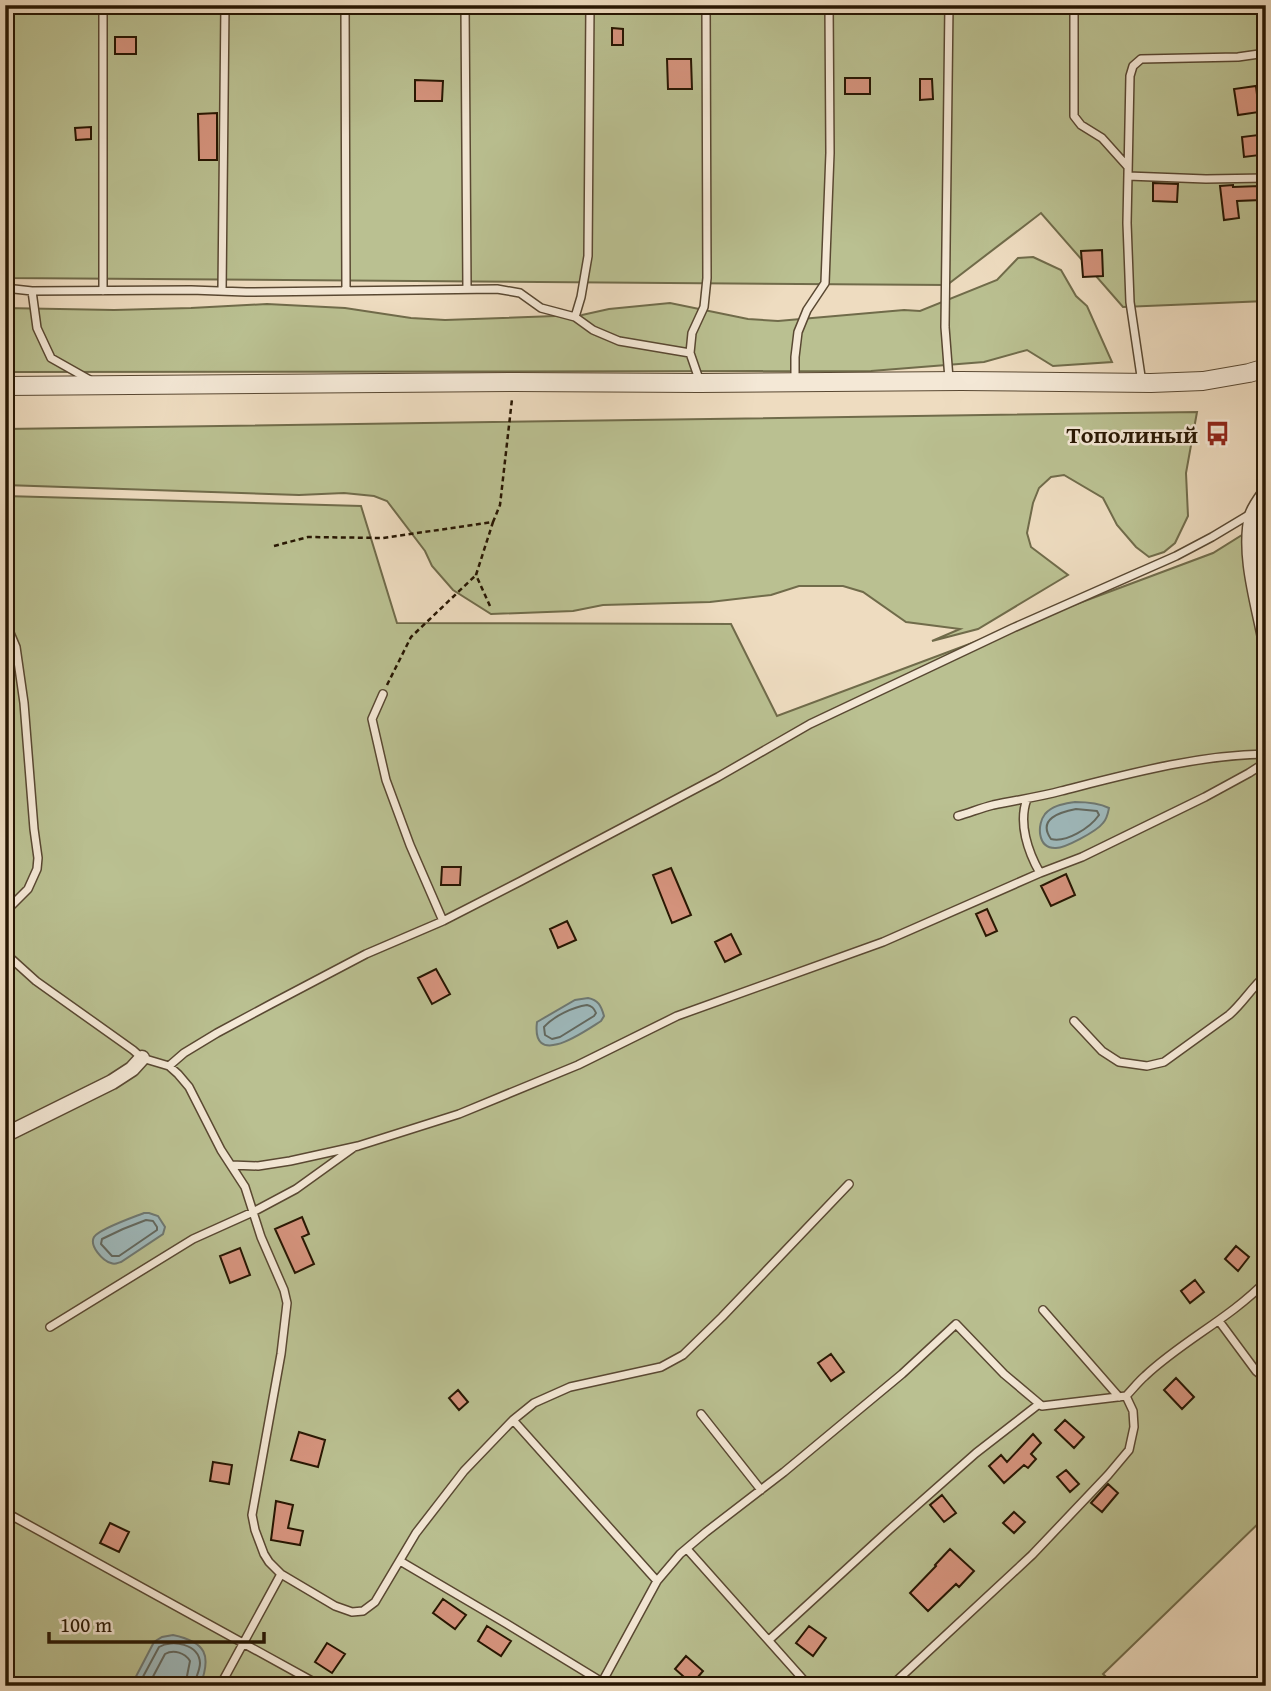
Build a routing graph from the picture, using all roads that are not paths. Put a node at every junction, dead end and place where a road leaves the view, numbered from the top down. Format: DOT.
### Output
graph roads {
  1 [pos="103,5"];
  2 [pos="225,5"];
  3 [pos="345,5"];
  4 [pos="466,5"];
  5 [pos="590,5"];
  6 [pos="706,5"];
  7 [pos="830,5"];
  8 [pos="949,5"];
  9 [pos="1074,5"];
  10 [pos="1266,53"];
  11 [pos="1128,172"];
  12 [pos="1266,178"];
  13 [pos="5,288"];
  14 [pos="467,289"];
  15 [pos="103,290"];
  16 [pos="346,290"];
  17 [pos="32,291"];
  18 [pos="222,291"];
  19 [pos="575,317"];
  20 [pos="690,353"];
  21 [pos="1266,368"];
  22 [pos="950,382"];
  23 [pos="700,383"];
  24 [pos="795,383"];
  25 [pos="1142,383"];
  26 [pos="100,385"];
  27 [pos="5,386"];
  28 [pos="1266,492"];
  29 [pos="1252,513"];
  30 [pos="5,621"];
  31 [pos="1266,643"];
  32 [pos="383,694"];
  33 [pos="1266,754"];
  34 [pos="1266,762"];
  35 [pos="1027,799"];
  36 [pos="958,816"];
  37 [pos="1040,873"];
  38 [pos="5,912"];
  39 [pos="443,921"];
  40 [pos="5,953"];
  41 [pos="1266,975"];
  42 [pos="1074,1021"];
  43 [pos="142,1058"];
  44 [pos="169,1066"];
  45 [pos="5,1135"];
  46 [pos="358,1146"];
  47 [pos="231,1165"];
  48 [pos="849,1184"];
  49 [pos="253,1212"];
  50 [pos="1266,1281"];
  51 [pos="1043,1310"];
  52 [pos="1219,1321"];
  53 [pos="50,1327"];
  54 [pos="1266,1379"];
  55 [pos="1122,1397"];
  56 [pos="1039,1404"];
  57 [pos="701,1414"];
  58 [pos="513,1420"];
  59 [pos="761,1490"];
  60 [pos="5,1512"];
  61 [pos="687,1549"];
  62 [pos="400,1562"];
  63 [pos="281,1574"];
  64 [pos="657,1581"];
  65 [pos="769,1640"];
  66 [pos="244,1642"];
  67 [pos="5,1676"];
  68 [pos="601,1684"];
  69 [pos="23,1686"];
  70 [pos="220,1686"];
  71 [pos="321,1686"];
  72 [pos="809,1686"];
  73 [pos="891,1686"];
  1 -- 15 [label="lane"];
  2 -- 18 [label="lane"];
  3 -- 16 [label="lane"];
  4 -- 14 [label="lane"];
  5 -- 19 [label="lane"];
  6 -- 20 [label="lane"];
  7 -- 24 [label="lane"];
  8 -- 22 [label="lane"];
  9 -- 11 [label="lane"];
  10 -- 11 [label="lane"];
  11 -- 12 [label="lane"];
  11 -- 25 [label="lane"];
  13 -- 17 [label="lane"];
  14 -- 16 [label="lane"];
  14 -- 19 [label="lane"];
  15 -- 17 [label="lane"];
  15 -- 18 [label="lane"];
  16 -- 18 [label="lane"];
  17 -- 26 [label="lane"];
  19 -- 20 [label="lane"];
  20 -- 23 [label="lane"];
  21 -- 25 [label="street"];
  22 -- 24 [label="street"];
  22 -- 25 [label="street"];
  23 -- 24 [label="street"];
  23 -- 26 [label="street"];
  26 -- 27 [label="street"];
  28 -- 29 [label="street"];
  29 -- 31 [label="street"];
  29 -- 39 [label="lane"];
  30 -- 38 [label="lane"];
  32 -- 39 [label="lane"];
  33 -- 35 [label="lane"];
  34 -- 37 [label="lane"];
  35 -- 36 [label="lane"];
  35 -- 37 [label="lane"];
  37 -- 46 [label="lane"];
  39 -- 44 [label="lane"];
  40 -- 43 [label="lane"];
  41 -- 42 [label="lane"];
  43 -- 44 [label="lane"];
  43 -- 45 [label="street"];
  44 -- 47 [label="lane"];
  46 -- 47 [label="lane"];
  46 -- 49 [label="lane"];
  47 -- 49 [label="lane"];
  48 -- 58 [label="lane"];
  49 -- 53 [label="lane"];
  49 -- 63 [label="lane"];
  50 -- 52 [label="lane"];
  51 -- 55 [label="lane"];
  52 -- 54 [label="lane"];
  52 -- 55 [label="lane"];
  55 -- 56 [label="lane"];
  55 -- 73 [label="lane"];
  56 -- 59 [label="lane"];
  56 -- 65 [label="lane"];
  57 -- 59 [label="lane"];
  58 -- 62 [label="lane"];
  58 -- 64 [label="lane"];
  59 -- 61 [label="lane"];
  60 -- 66 [label="lane"];
  61 -- 64 [label="lane"];
  61 -- 65 [label="lane"];
  62 -- 63 [label="lane"];
  62 -- 68 [label="lane"];
  63 -- 66 [label="lane"];
  64 -- 68 [label="lane"];
  65 -- 72 [label="lane"];
  66 -- 70 [label="lane"];
  66 -- 71 [label="lane"];
  67 -- 69 [label="lane"];
}
